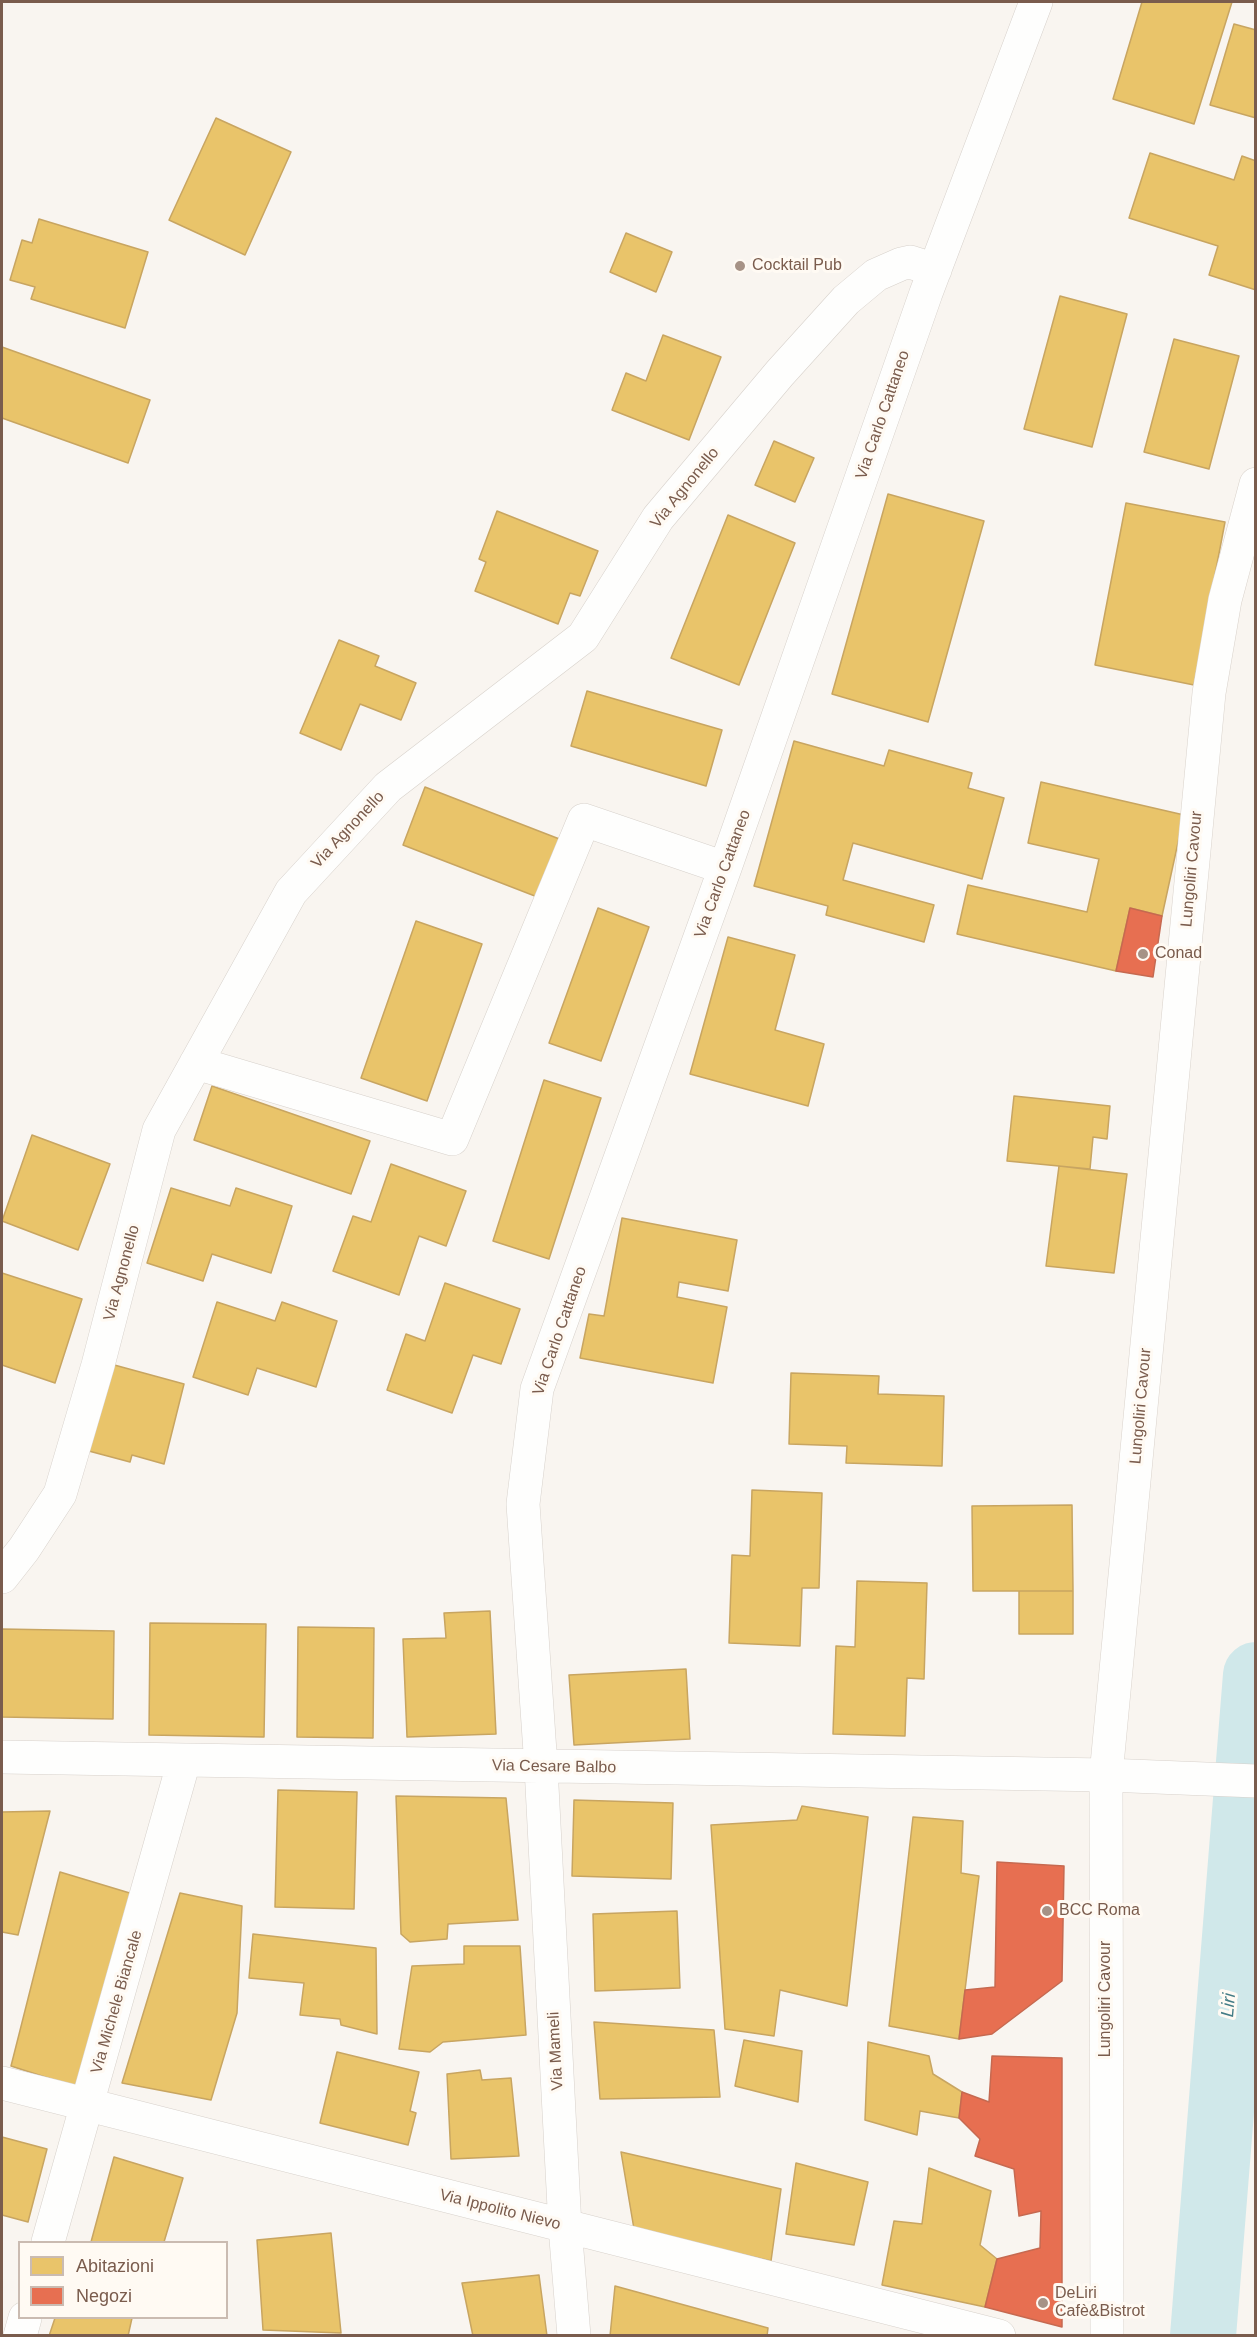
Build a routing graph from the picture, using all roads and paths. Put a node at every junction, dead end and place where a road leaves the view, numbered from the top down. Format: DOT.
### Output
graph roads {
  1 [pos="1036,2"];
  2 [pos="935,270"];
  3 [pos="1256,484"];
  4 [pos="725,868"];
  5 [pos="196,1063"];
  6 [pos="2,1576"];
  7 [pos="2,1758"];
  8 [pos="184,1761"];
  9 [pos="541,1767"];
  10 [pos="1106,1775"];
  11 [pos="1256,1781"];
  12 [pos="2,2084"];
  13 [pos="88,2104"];
  14 [pos="565,2227"];
  15 [pos="48,2241"];
  16 [pos="25,2319"];
  17 [pos="20,2336"];
  18 [pos="574,2336"];
  19 [pos="999,2336"];
  20 [pos="1107,2336"];
  1 -- 2 [label="street, Via Carlo Cattaneo"];
  2 -- 4 [label="street, Via Carlo Cattaneo"];
  2 -- 5 [label="street, Via Agnonello"];
  3 -- 10 [label="street, Lungoliri Cavour"];
  4 -- 5 [label="street"];
  4 -- 9 [label="street, Via Carlo Cattaneo"];
  5 -- 6 [label="street, Via Agnonello"];
  7 -- 8 [label="street, Via Cesare Balbo"];
  8 -- 9 [label="street, Via Cesare Balbo"];
  8 -- 13 [label="street, Via Michele Biancale"];
  9 -- 10 [label="street, Via Cesare Balbo"];
  9 -- 14 [label="street, Via Mameli"];
  10 -- 11 [label="street, Via Cesare Balbo"];
  10 -- 20 [label="street, Lungoliri Cavour"];
  12 -- 13 [label="street, Via Ippolito Nievo"];
  13 -- 14 [label="street, Via Ippolito Nievo"];
  13 -- 15 [label="street, Via Michele Biancale"];
  14 -- 18 [label="street, Via Mameli"];
  14 -- 19 [label="street, Via Ippolito Nievo"];
  16 -- 17 [label="street"];
}
